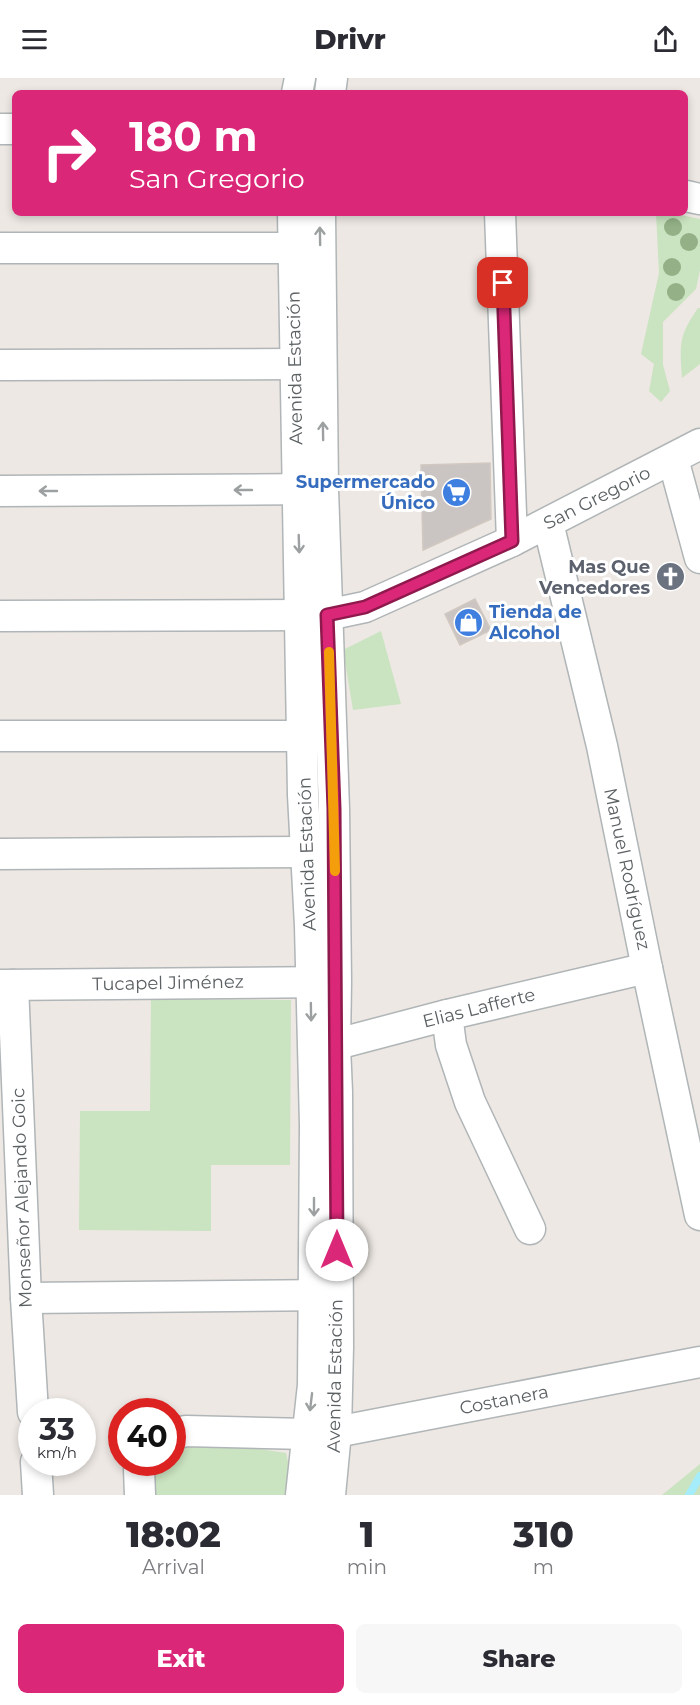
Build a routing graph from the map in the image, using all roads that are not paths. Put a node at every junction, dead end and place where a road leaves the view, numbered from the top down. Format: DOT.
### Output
graph roads {
  1 [pos="293,216"];
  2 [pos="320,216"];
  3 [pos="500,216"];
  4 [pos="0,248"];
  5 [pos="293,248"];
  6 [pos="0,364"];
  7 [pos="296,364"];
  8 [pos="700,444"];
  9 [pos="673,459"];
  10 [pos="310,489"];
  11 [pos="0,491"];
  12 [pos="548,523"];
  13 [pos="512,541"];
  14 [pos="700,558"];
  15 [pos="0,615"];
  16 [pos="314,615"];
  17 [pos="0,736"];
  18 [pos="303,736"];
  19 [pos="306,852"];
  20 [pos="0,854"];
  21 [pos="647,968"];
  22 [pos="324,982"];
  23 [pos="6,985"];
  24 [pos="447,1015"];
  25 [pos="324,1048"];
  26 [pos="700,1215"];
  27 [pos="530,1229"];
  28 [pos="326,1294"];
  29 [pos="26,1298"];
  30 [pos="700,1362"];
  31 [pos="32,1398"];
  32 [pos="186,1431"];
  33 [pos="322,1433"];
  34 [pos="37,1476"];
  35 [pos="139,1476"];
  36 [pos="38,1495"];
  37 [pos="140,1495"];
  38 [pos="301,1495"];
  39 [pos="330,1495"];
  1 -- 5 [label="street, Avenida Estación"];
  10 -- 2 [label="street, Avenida Estación, one-way"];
  3 -- 13 [label="street"];
  4 -- 5 [label="street"];
  5 -- 7 [label="street, Avenida Estación"];
  6 -- 7 [label="street"];
  7 -- 10 [label="street, Avenida Estación"];
  8 -- 9 [label="street, San Gregorio"];
  9 -- 12 [label="street, San Gregorio"];
  9 -- 14 [label="street"];
  10 -- 11 [label="street, one-way"];
  10 -- 16 [label="street, Avenida Estación"];
  12 -- 13 [label="street, San Gregorio"];
  12 -- 21 [label="street, Manuel Rodríguez"];
  13 -- 16 [label="street, San Gregorio"];
  15 -- 16 [label="street, San Gregorio"];
  16 -- 18 [label="street, Avenida Estación"];
  16 -- 22 [label="street, Avenida Estación"];
  17 -- 18 [label="street"];
  18 -- 19 [label="street, Avenida Estación"];
  19 -- 20 [label="street"];
  19 -- 22 [label="street, Avenida Estación"];
  21 -- 24 [label="street, Elias Lafferte"];
  21 -- 26 [label="street, Manuel Rodríguez"];
  22 -- 23 [label="street, Tucapel Jiménez"];
  22 -- 25 [label="street, Avenida Estación"];
  23 -- 29 [label="street, Monseñor Alejando Goic"];
  24 -- 25 [label="street, Elias Lafferte"];
  24 -- 27 [label="street"];
  25 -- 28 [label="street, Avenida Estación"];
  28 -- 29 [label="street"];
  28 -- 33 [label="street, Avenida Estación"];
  29 -- 31 [label="street, Monseñor Alejando Goic"];
  30 -- 33 [label="street, Costanera"];
  32 -- 33 [label="street, Costanera"];
  33 -- 38 [label="street, Avenida Estación"];
  33 -- 39 [label="street, Avenida Estación"];
  34 -- 36 [label="street"];
  35 -- 37 [label="street"];
}
